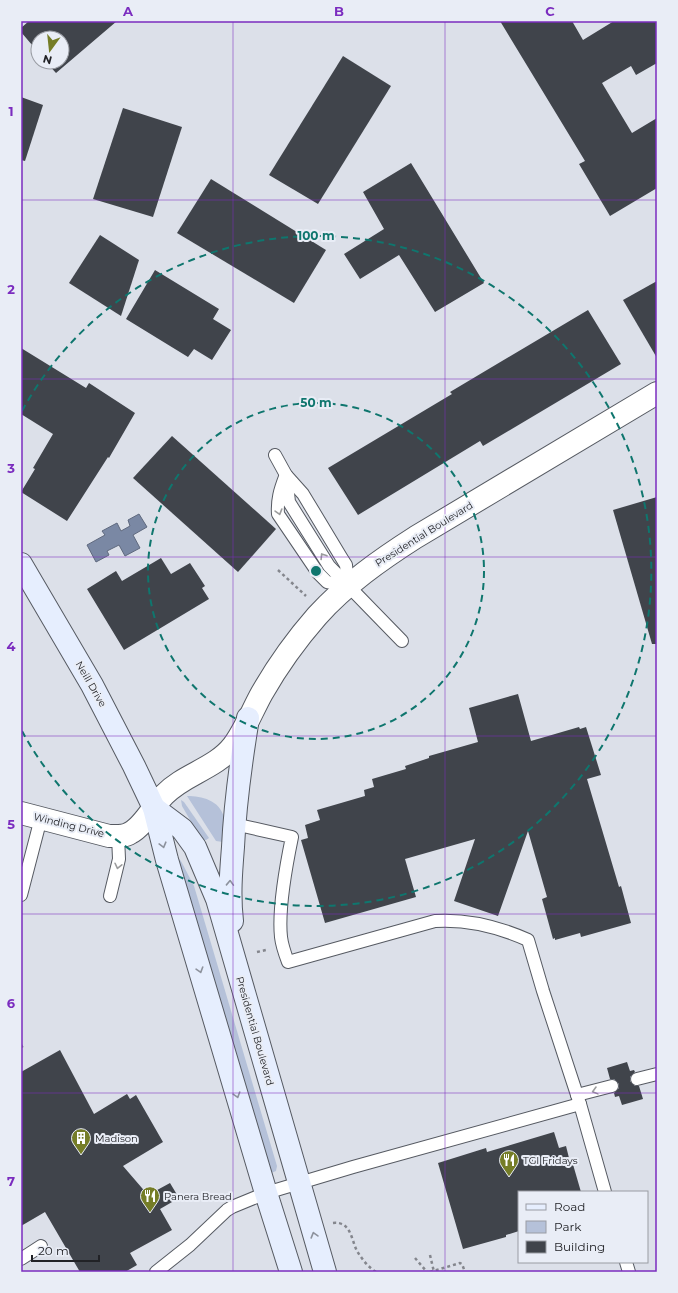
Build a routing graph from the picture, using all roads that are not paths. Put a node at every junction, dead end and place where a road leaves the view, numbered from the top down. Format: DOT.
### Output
graph roads {
  1 [pos="657,393"];
  2 [pos="275,455"];
  3 [pos="286,475"];
  4 [pos="21,564"];
  5 [pos="348,586"];
  6 [pos="402,641"];
  7 [pos="248,718"];
  8 [pos="154,808"];
  9 [pos="31,815"];
  10 [pos="234,824"];
  11 [pos="118,836"];
  12 [pos="21,895"];
  13 [pos="110,896"];
  14 [pos="235,964"];
  15 [pos="657,1074"];
  16 [pos="637,1080"];
  17 [pos="612,1086"];
  18 [pos="579,1100"];
  19 [pos="299,1184"];
  20 [pos="606,1191"];
  21 [pos="266,1193"];
  22 [pos="41,1246"];
  23 [pos="21,1259"];
  24 [pos="156,1272"];
  25 [pos="291,1272"];
  26 [pos="325,1272"];
  1 -- 5 [label="street, Presidential Boulevard"];
  2 -- 3 [label="lane"];
  3 -- 5 [label="lane"];
  3 -- 5 [label="lane, one-way"];
  4 -- 8 [label="main road, Neill Drive"];
  5 -- 6 [label="lane"];
  5 -- 7 [label="street, Presidential Boulevard"];
  7 -- 8 [label="street, Presidential Boulevard"];
  7 -- 10 [label="main road"];
  8 -- 11 [label="street, Winding Drive"];
  8 -- 14 [label="main road, Presidential Boulevard"];
  8 -- 21 [label="main road, one-way"];
  9 -- 11 [label="street, Winding Drive"];
  9 -- 12 [label="lane"];
  14 -- 10 [label="main road, one-way"];
  10 -- 18 [label="lane"];
  11 -- 13 [label="lane, one-way"];
  14 -- 19 [label="main road, Presidential Boulevard"];
  15 -- 16 [label="lane"];
  17 -- 18 [label="lane, one-way"];
  18 -- 19 [label="lane"];
  18 -- 20 [label="lane"];
  19 -- 21 [label="lane"];
  26 -- 19 [label="main road, Presidential Boulevard, one-way"];
  21 -- 24 [label="lane"];
  21 -- 25 [label="main road"];
  22 -- 23 [label="lane"];
}
